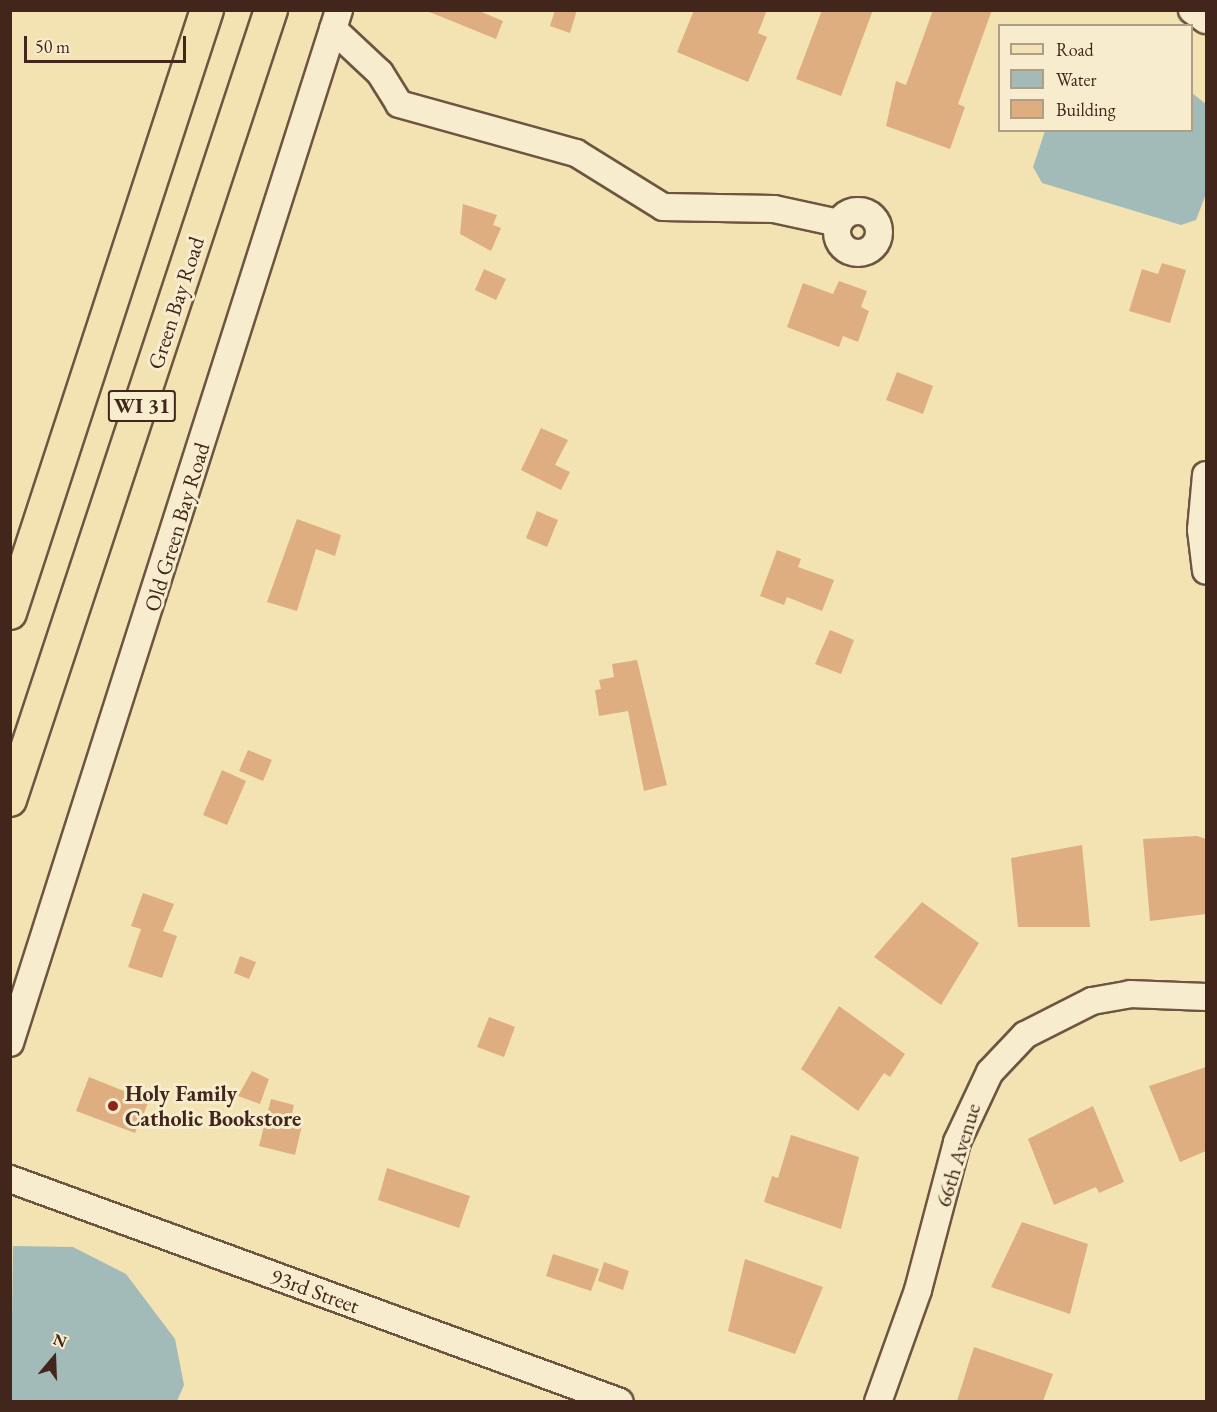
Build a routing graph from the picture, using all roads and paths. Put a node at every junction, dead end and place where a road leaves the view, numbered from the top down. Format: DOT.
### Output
graph roads {
  1 [pos="207,10"];
  2 [pos="271,10"];
  3 [pos="1192,10"];
  4 [pos="336,20"];
  5 [pos="1206,20"];
  6 [pos="839,223"];
  7 [pos="1206,475"];
  8 [pos="1206,571"];
  9 [pos="10,613"];
  10 [pos="10,800"];
  11 [pos="1206,997"];
  12 [pos="10,1043"];
  13 [pos="10,1179"];
  14 [pos="620,1401"];
  15 [pos="878,1401"];
  1 -- 9 [label="main road, WI 31"];
  2 -- 10 [label="main road, Green Bay Road / WI 31"];
  3 -- 5 [label="street"];
  4 -- 6 [label="street"];
  4 -- 12 [label="street, Old Green Bay Road"];
  7 -- 8 [label="street"];
  11 -- 15 [label="street, 66th Avenue"];
  13 -- 14 [label="street, 93rd Street"];
}
